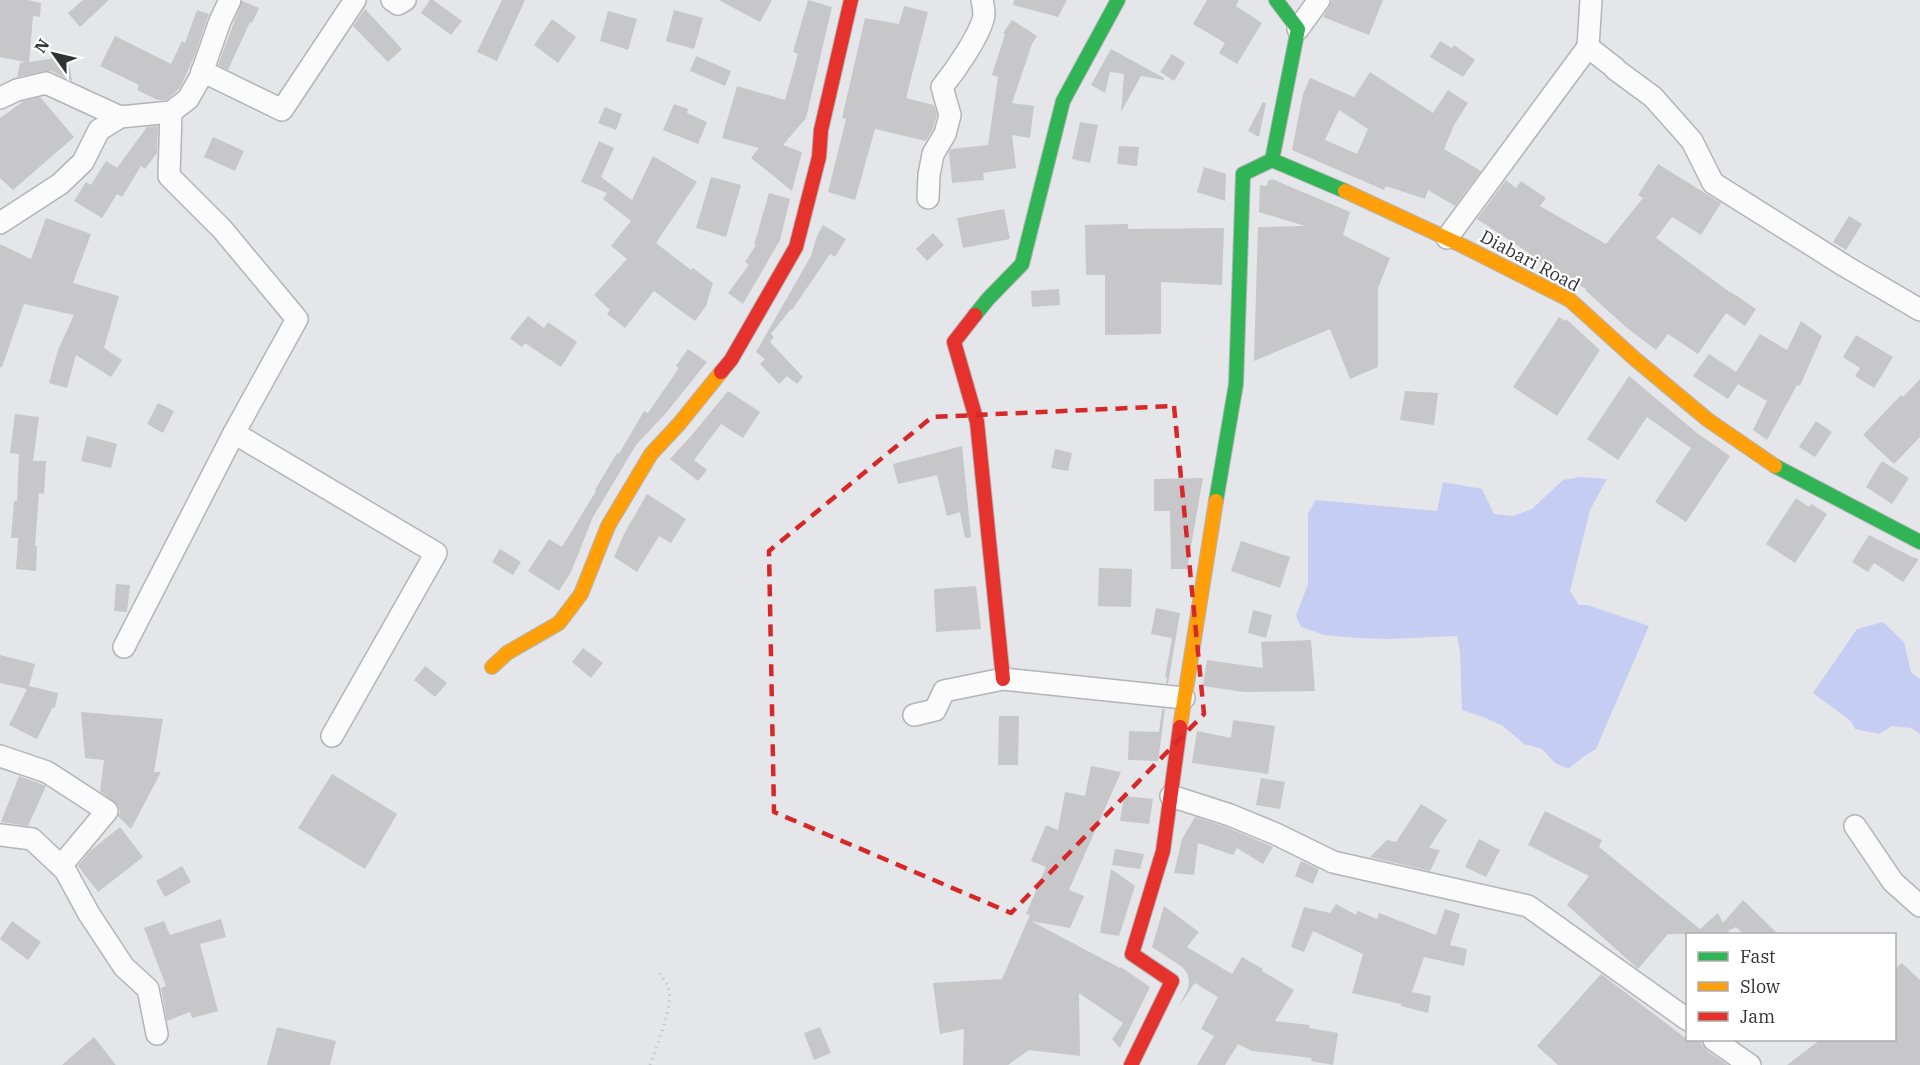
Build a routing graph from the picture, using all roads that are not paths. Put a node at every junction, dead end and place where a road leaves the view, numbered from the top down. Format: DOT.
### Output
graph roads {
  1 [pos="355,0"];
  2 [pos="392,0"];
  3 [pos="405,0"];
  4 [pos="851,0"];
  5 [pos="982,0"];
  6 [pos="1118,0"];
  7 [pos="1276,0"];
  8 [pos="1319,0"];
  9 [pos="1592,0"];
  10 [pos="226,1"];
  11 [pos="1298,29"];
  12 [pos="1588,47"];
  13 [pos="202,71"];
  14 [pos="0,98"];
  15 [pos="171,112"];
  16 [pos="120,117"];
  17 [pos="1272,160"];
  18 [pos="928,198"];
  19 [pos="0,223"];
  20 [pos="1447,238"];
  21 [pos="1920,310"];
  22 [pos="234,433"];
  23 [pos="1920,542"];
  24 [pos="124,647"];
  25 [pos="492,667"];
  26 [pos="1004,679"];
  27 [pos="1184,698"];
  28 [pos="914,715"];
  29 [pos="332,736"];
  30 [pos="0,756"];
  31 [pos="1171,796"];
  32 [pos="1855,826"];
  33 [pos="0,835"];
  34 [pos="61,866"];
  35 [pos="1920,906"];
  36 [pos="1686,1019"];
  37 [pos="157,1034"];
  38 [pos="1715,1041"];
  39 [pos="1131,1065"];
  40 [pos="1750,1065"];
  1 -- 13 [label="street"];
  2 -- 3 [label="street"];
  4 -- 25 [label="street"];
  5 -- 18 [label="street"];
  6 -- 26 [label="street"];
  7 -- 11 [label="street"];
  8 -- 11 [label="street"];
  9 -- 12 [label="street"];
  10 -- 13 [label="street"];
  11 -- 17 [label="street"];
  12 -- 20 [label="street"];
  12 -- 21 [label="street"];
  13 -- 15 [label="street"];
  14 -- 16 [label="street"];
  15 -- 16 [label="street"];
  15 -- 22 [label="street"];
  16 -- 19 [label="street"];
  17 -- 20 [label="street, Diabari Road"];
  17 -- 27 [label="street"];
  20 -- 23 [label="street, Diabari Road"];
  22 -- 24 [label="street"];
  22 -- 29 [label="street"];
  26 -- 27 [label="street"];
  26 -- 28 [label="street"];
  27 -- 31 [label="street"];
  30 -- 34 [label="street"];
  31 -- 36 [label="street"];
  31 -- 39 [label="street"];
  32 -- 35 [label="street"];
  33 -- 34 [label="street"];
  34 -- 37 [label="street"];
  38 -- 40 [label="street"];
}
